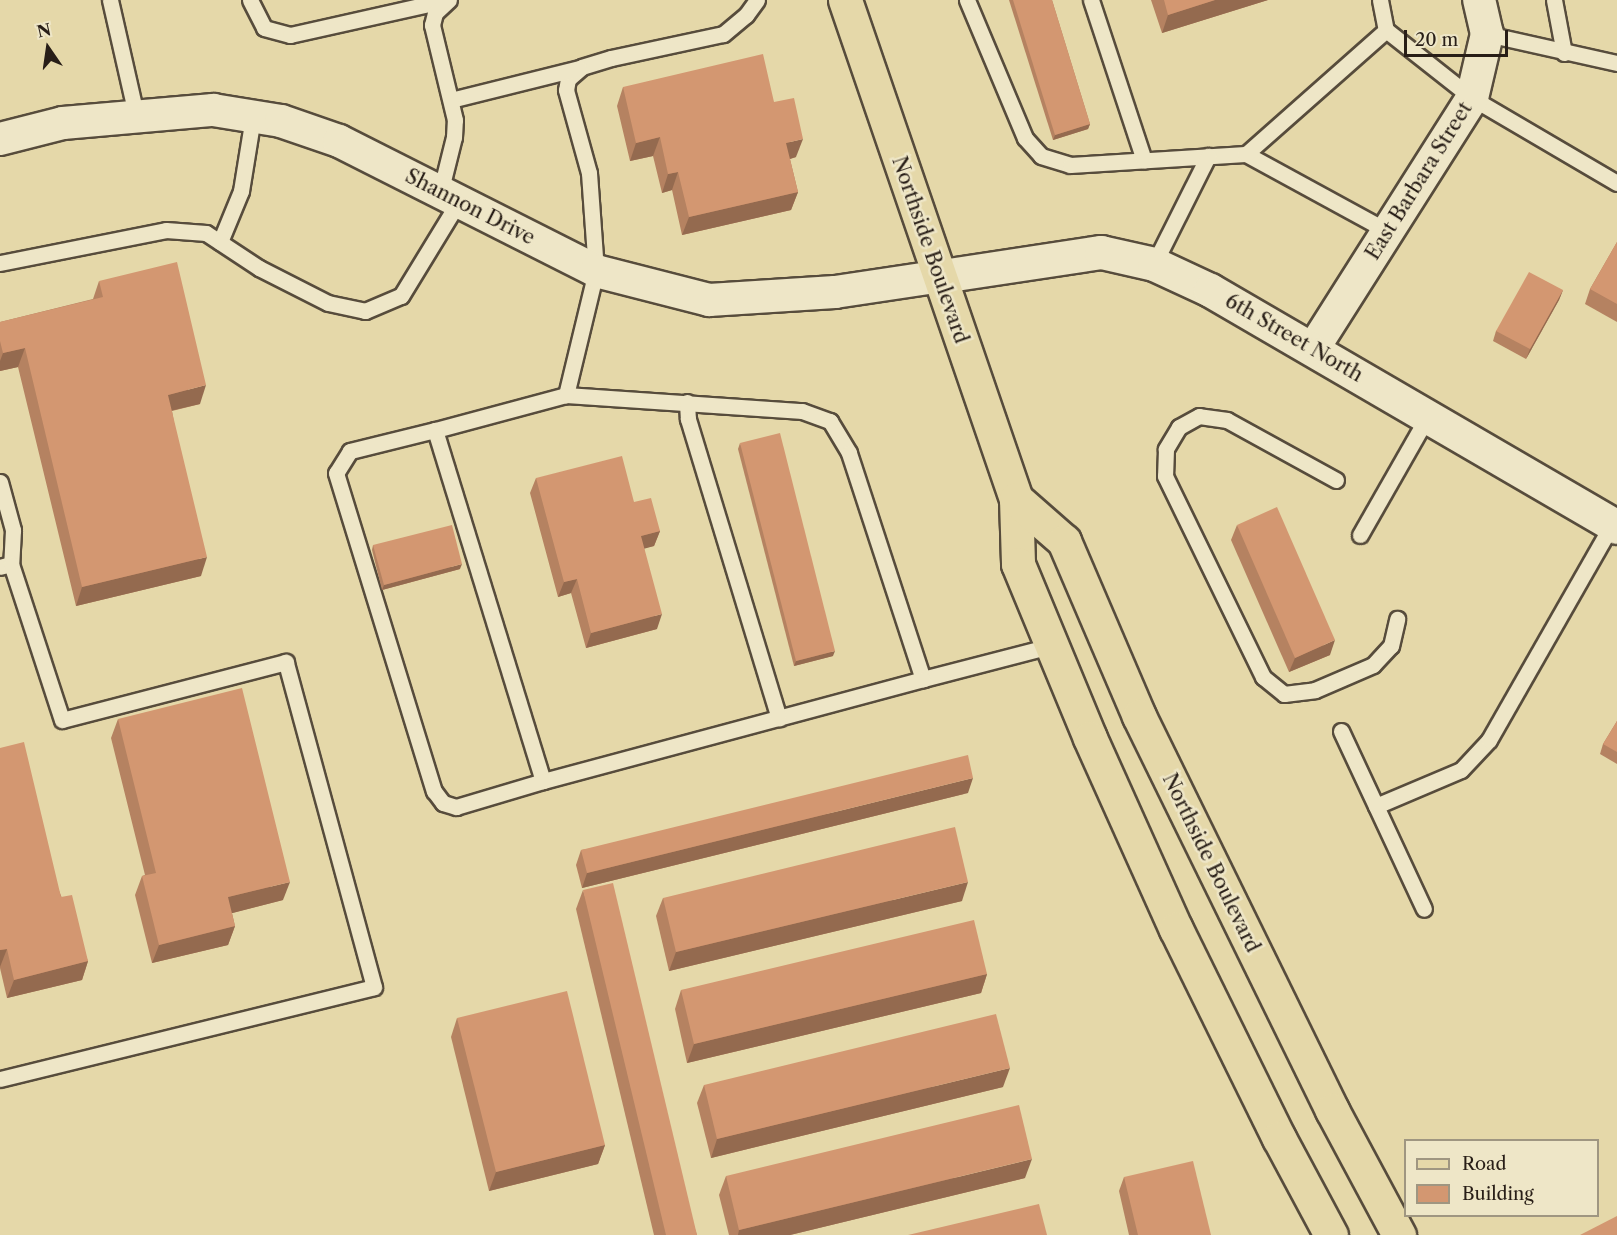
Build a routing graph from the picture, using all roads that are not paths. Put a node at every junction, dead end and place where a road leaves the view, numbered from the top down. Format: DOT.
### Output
graph roads {
  1 [pos="110,0"];
  2 [pos="250,0"];
  3 [pos="448,0"];
  4 [pos="757,0"];
  5 [pos="844,0"];
  6 [pos="967,0"];
  7 [pos="1091,0"];
  8 [pos="1380,0"];
  9 [pos="1479,0"];
  10 [pos="1554,0"];
  11 [pos="1386,30"];
  12 [pos="1487,34"];
  13 [pos="1564,53"];
  14 [pos="1617,63"];
  15 [pos="582,67"];
  16 [pos="1472,98"];
  17 [pos="451,100"];
  18 [pos="136,114"];
  19 [pos="252,117"];
  20 [pos="0,139"];
  21 [pos="1246,154"];
  22 [pos="1208,156"];
  23 [pos="1144,160"];
  24 [pos="1617,183"];
  25 [pos="450,197"];
  26 [pos="1387,231"];
  27 [pos="220,242"];
  28 [pos="0,263"];
  29 [pos="1154,264"];
  30 [pos="596,271"];
  31 [pos="942,276"];
  32 [pos="1313,349"];
  33 [pos="566,395"];
  34 [pos="687,402"];
  35 [pos="1428,416"];
  36 [pos="435,429"];
  37 [pos="1336,480"];
  38 [pos="0,482"];
  39 [pos="1016,499"];
  40 [pos="1614,526"];
  41 [pos="1360,535"];
  42 [pos="6,566"];
  43 [pos="1397,619"];
  44 [pos="1051,646"];
  45 [pos="923,679"];
  46 [pos="779,718"];
  47 [pos="1341,731"];
  48 [pos="543,781"];
  49 [pos="1376,806"];
  50 [pos="1424,909"];
  51 [pos="0,1079"];
  52 [pos="1331,1235"];
  53 [pos="1400,1235"];
  1 -- 18 [label="lane"];
  2 -- 3 [label="lane"];
  3 -- 17 [label="lane"];
  4 -- 15 [label="lane"];
  5 -- 31 [label="main road, Northside Boulevard"];
  6 -- 23 [label="lane"];
  7 -- 23 [label="lane"];
  8 -- 11 [label="lane"];
  9 -- 12 [label="street, East Barbara Street"];
  10 -- 13 [label="lane"];
  11 -- 16 [label="lane"];
  11 -- 21 [label="lane"];
  12 -- 13 [label="lane"];
  12 -- 16 [label="street, East Barbara Street"];
  13 -- 14 [label="lane"];
  15 -- 17 [label="lane"];
  15 -- 30 [label="lane"];
  16 -- 24 [label="lane"];
  16 -- 26 [label="street, East Barbara Street"];
  17 -- 25 [label="lane"];
  18 -- 19 [label="street, Shannon Drive"];
  18 -- 20 [label="street, Shannon Drive"];
  19 -- 25 [label="street, Shannon Drive"];
  19 -- 27 [label="lane"];
  21 -- 22 [label="lane"];
  21 -- 26 [label="lane"];
  22 -- 23 [label="lane"];
  22 -- 29 [label="lane"];
  25 -- 27 [label="lane"];
  25 -- 30 [label="street, Shannon Drive"];
  26 -- 32 [label="street, East Barbara Street"];
  27 -- 28 [label="lane"];
  29 -- 31 [label="street, 6th Street North"];
  29 -- 32 [label="street, 6th Street North"];
  30 -- 31 [label="street, Shannon Drive"];
  30 -- 33 [label="lane"];
  31 -- 39 [label="main road, Northside Boulevard"];
  32 -- 35 [label="street, 6th Street North"];
  33 -- 34 [label="lane"];
  33 -- 36 [label="lane"];
  34 -- 45 [label="lane"];
  34 -- 46 [label="lane"];
  35 -- 40 [label="street, 6th Street North"];
  35 -- 41 [label="lane"];
  36 -- 48 [label="lane"];
  36 -- 48 [label="lane"];
  37 -- 43 [label="lane"];
  38 -- 42 [label="lane"];
  39 -- 44 [label="main road, Northside Boulevard"];
  39 -- 53 [label="main road, Northside Boulevard"];
  40 -- 49 [label="lane"];
  42 -- 51 [label="lane"];
  44 -- 45 [label="lane"];
  44 -- 52 [label="main road, Northside Boulevard"];
  45 -- 46 [label="lane"];
  46 -- 48 [label="lane"];
  47 -- 49 [label="lane"];
  49 -- 50 [label="lane"];
}
